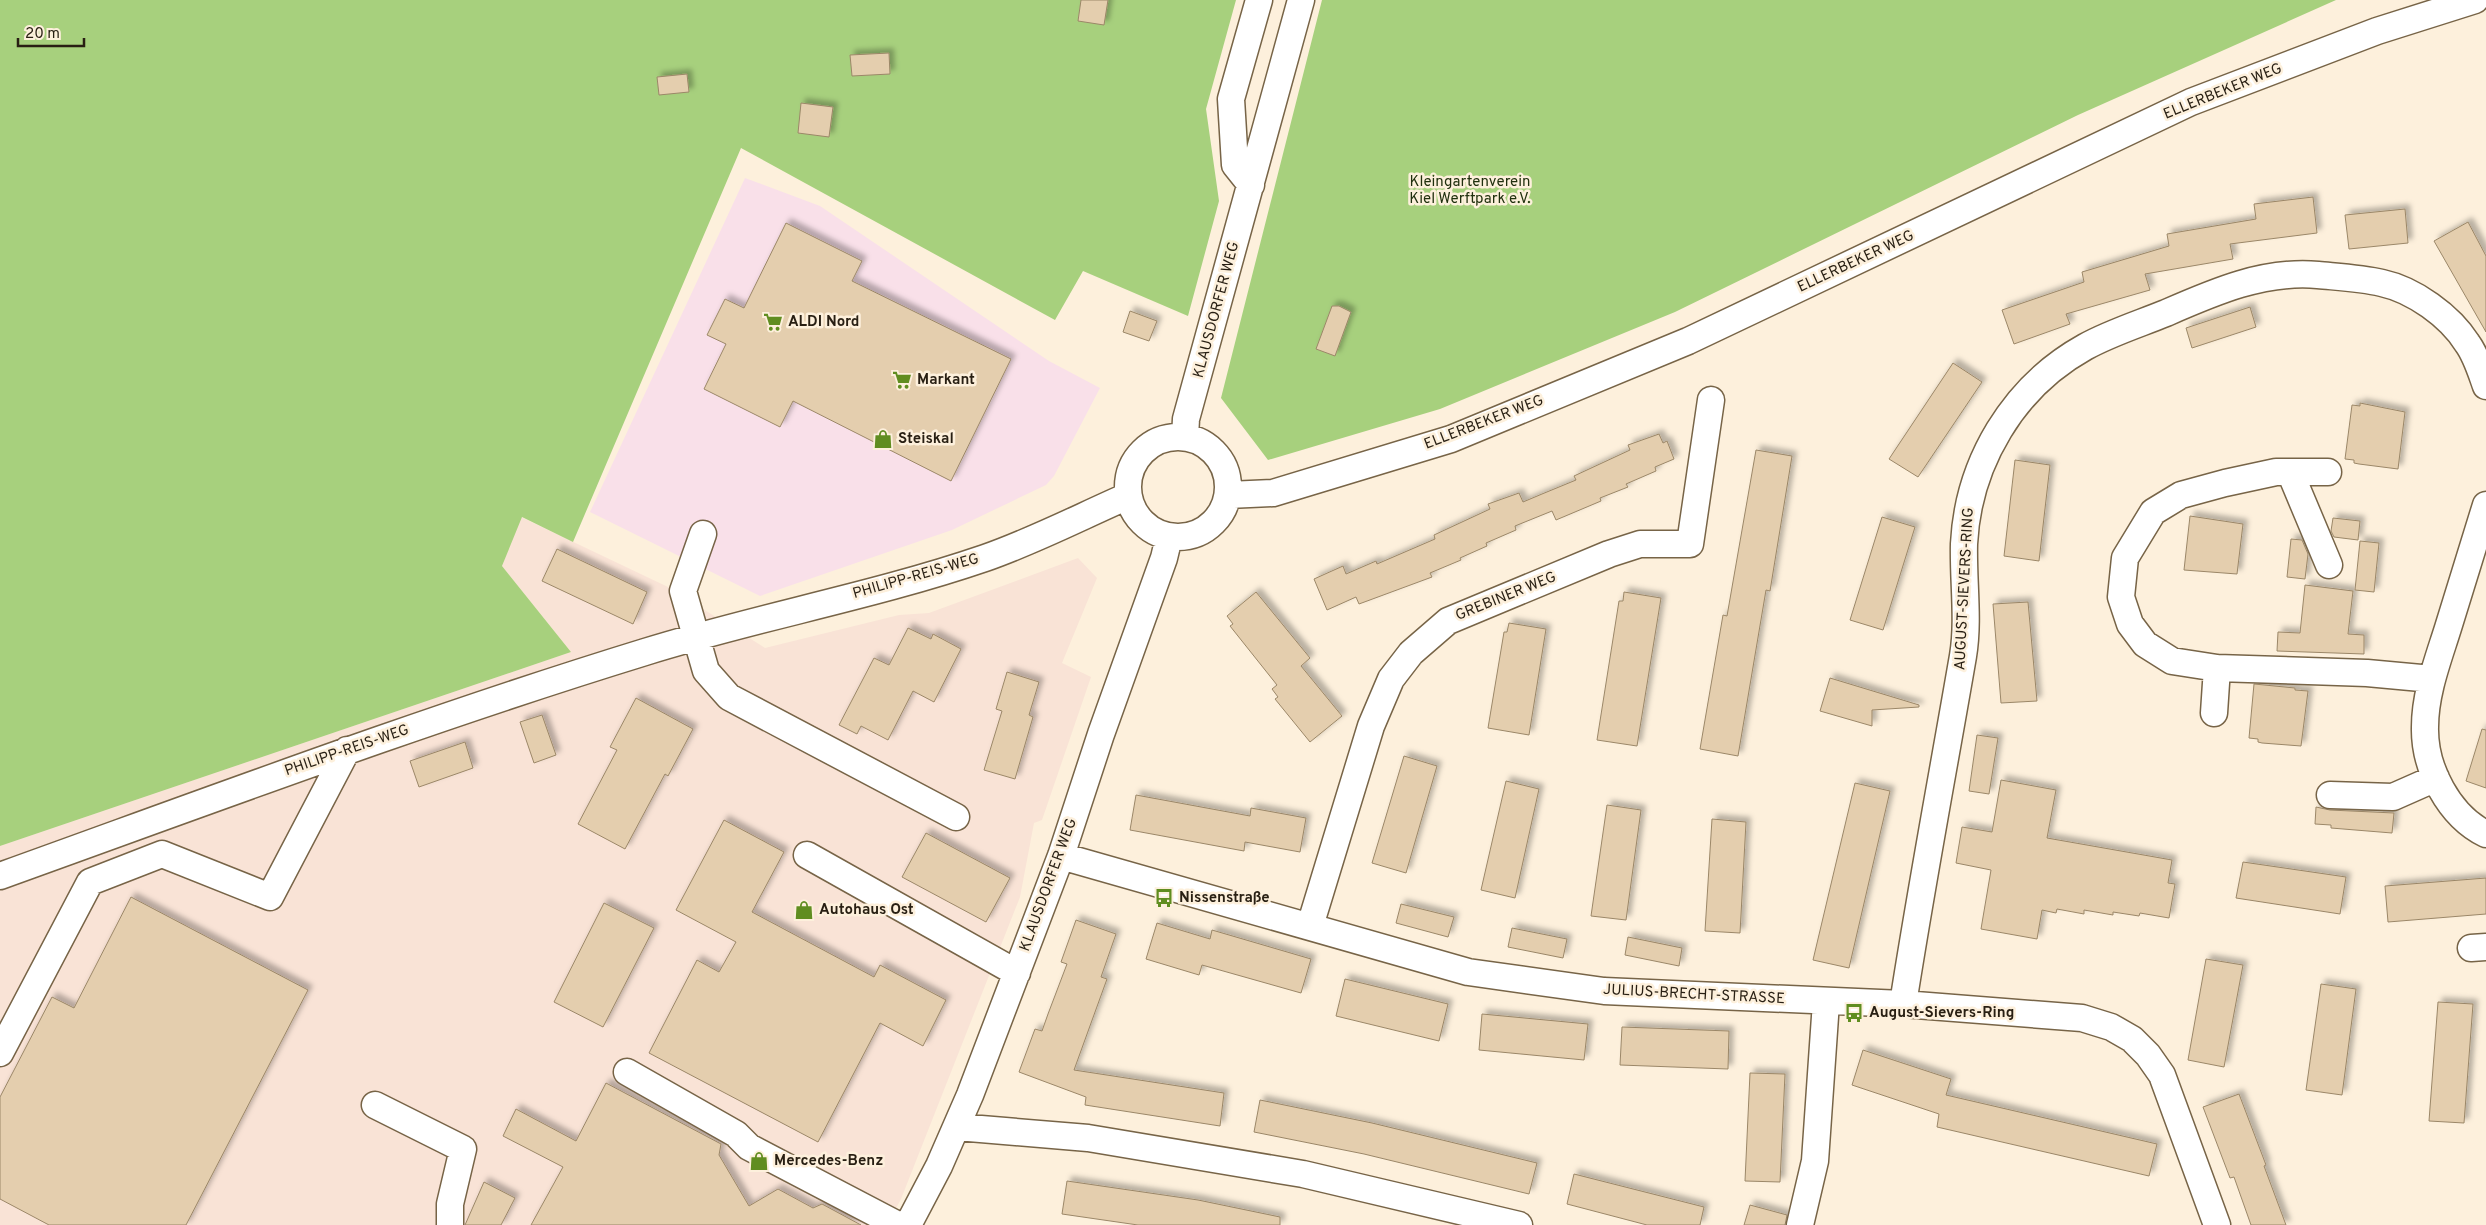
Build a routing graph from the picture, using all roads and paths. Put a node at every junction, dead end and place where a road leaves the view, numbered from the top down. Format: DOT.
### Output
graph roads {
  1 [pos="1259,0"];
  2 [pos="1301,0"];
  3 [pos="2475,0"];
  4 [pos="1251,185"];
  5 [pos="2486,386"];
  6 [pos="1711,400"];
  7 [pos="1185,436"];
  8 [pos="2290,472"];
  9 [pos="2328,472"];
  10 [pos="1228,495"];
  11 [pos="1128,496"];
  12 [pos="2486,505"];
  13 [pos="703,534"];
  14 [pos="1169,537"];
  15 [pos="2329,565"];
  16 [pos="698,637"];
  17 [pos="2217,668"];
  18 [pos="2432,679"];
  19 [pos="2214,713"];
  20 [pos="347,750"];
  21 [pos="2436,778"];
  22 [pos="2330,795"];
  23 [pos="956,817"];
  24 [pos="2486,834"];
  25 [pos="807,855"];
  26 [pos="1061,856"];
  27 [pos="0,876"];
  28 [pos="1310,926"];
  29 [pos="1017,973"];
  30 [pos="1826,1002"];
  31 [pos="1903,1004"];
  32 [pos="0,1053"];
  33 [pos="627,1072"];
  34 [pos="375,1105"];
  35 [pos="957,1126"];
  36 [pos="450,1225"];
  37 [pos="898,1225"];
  38 [pos="908,1225"];
  39 [pos="1518,1225"];
  40 [pos="1800,1225"];
  41 [pos="2217,1225"];
  1 -- 4 [label="street"];
  2 -- 4 [label="street, KLAUSDORFER WEG"];
  3 -- 10 [label="street, ELLERBEKER WEG"];
  4 -- 7 [label="street, KLAUSDORFER WEG"];
  5 -- 31 [label="street, AUGUST-SIEVERS-RING"];
  6 -- 28 [label="street, GREBINER WEG"];
  7 -- 10 [label="street"];
  7 -- 11 [label="street"];
  8 -- 9 [label="street"];
  8 -- 15 [label="street"];
  8 -- 17 [label="street"];
  10 -- 14 [label="street"];
  11 -- 14 [label="street"];
  11 -- 16 [label="street, PHILIPP-REIS-WEG"];
  12 -- 18 [label="street"];
  13 -- 16 [label="street"];
  14 -- 26 [label="street, KLAUSDORFER WEG"];
  16 -- 20 [label="street, PHILIPP-REIS-WEG"];
  16 -- 23 [label="street"];
  17 -- 18 [label="street"];
  17 -- 19 [label="street"];
  18 -- 21 [label="street"];
  20 -- 27 [label="street, PHILIPP-REIS-WEG"];
  20 -- 32 [label="street"];
  21 -- 22 [label="street"];
  21 -- 24 [label="street"];
  25 -- 29 [label="street"];
  26 -- 28 [label="street, JULIUS-BRECHT-STRASSE"];
  26 -- 29 [label="street, KLAUSDORFER WEG"];
  28 -- 30 [label="street, JULIUS-BRECHT-STRASSE"];
  29 -- 35 [label="street, KLAUSDORFER WEG"];
  30 -- 31 [label="street, JULIUS-BRECHT-STRASSE"];
  30 -- 40 [label="street"];
  31 -- 41 [label="street, JULIUS-BRECHT-STRASSE"];
  33 -- 37 [label="street"];
  34 -- 36 [label="street"];
  35 -- 38 [label="street, KLAUSDORFER WEG"];
  35 -- 39 [label="street"];
}
